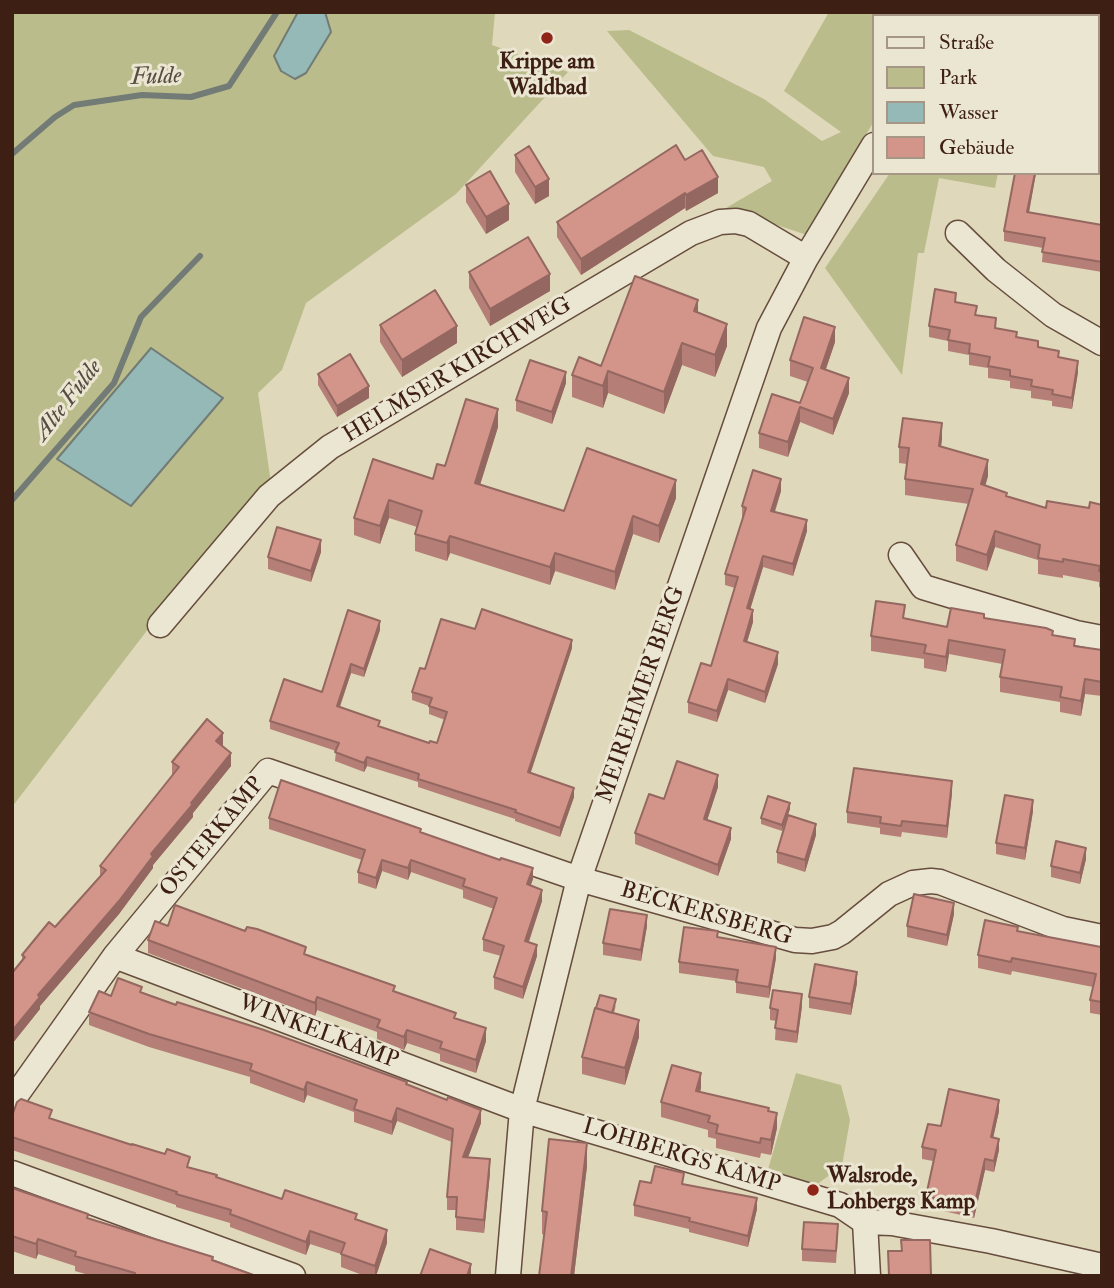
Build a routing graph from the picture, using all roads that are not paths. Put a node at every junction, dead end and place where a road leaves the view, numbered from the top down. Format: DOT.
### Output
graph roads {
  1 [pos="872,148"];
  2 [pos="958,233"];
  3 [pos="806,258"];
  4 [pos="1102,343"];
  5 [pos="901,555"];
  6 [pos="160,625"];
  7 [pos="1102,638"];
  8 [pos="579,879"];
  9 [pos="1102,937"];
  10 [pos="114,956"];
  11 [pos="12,1101"];
  12 [pos="522,1110"];
  13 [pos="12,1173"];
  14 [pos="865,1222"];
  15 [pos="1102,1266"];
  16 [pos="293,1276"];
  17 [pos="508,1276"];
  18 [pos="868,1276"];
  1 -- 3 [label="street, MEIREHMER BERG"];
  2 -- 4 [label="street"];
  3 -- 6 [label="street, HELMSER KIRCHWEG"];
  3 -- 8 [label="street, MEIREHMER BERG"];
  5 -- 7 [label="street"];
  8 -- 9 [label="street, BECKERSBERG"];
  8 -- 10 [label="street, OSTERKAMP"];
  8 -- 12 [label="street, MEIREHMER BERG"];
  10 -- 11 [label="street, OSTERKAMP"];
  10 -- 12 [label="street, WINKELKAMP"];
  12 -- 14 [label="street, LOHBERGS KAMP"];
  12 -- 17 [label="street, MEIREHMER BERG"];
  13 -- 16 [label="street"];
  14 -- 15 [label="street"];
  14 -- 18 [label="street"];
}
